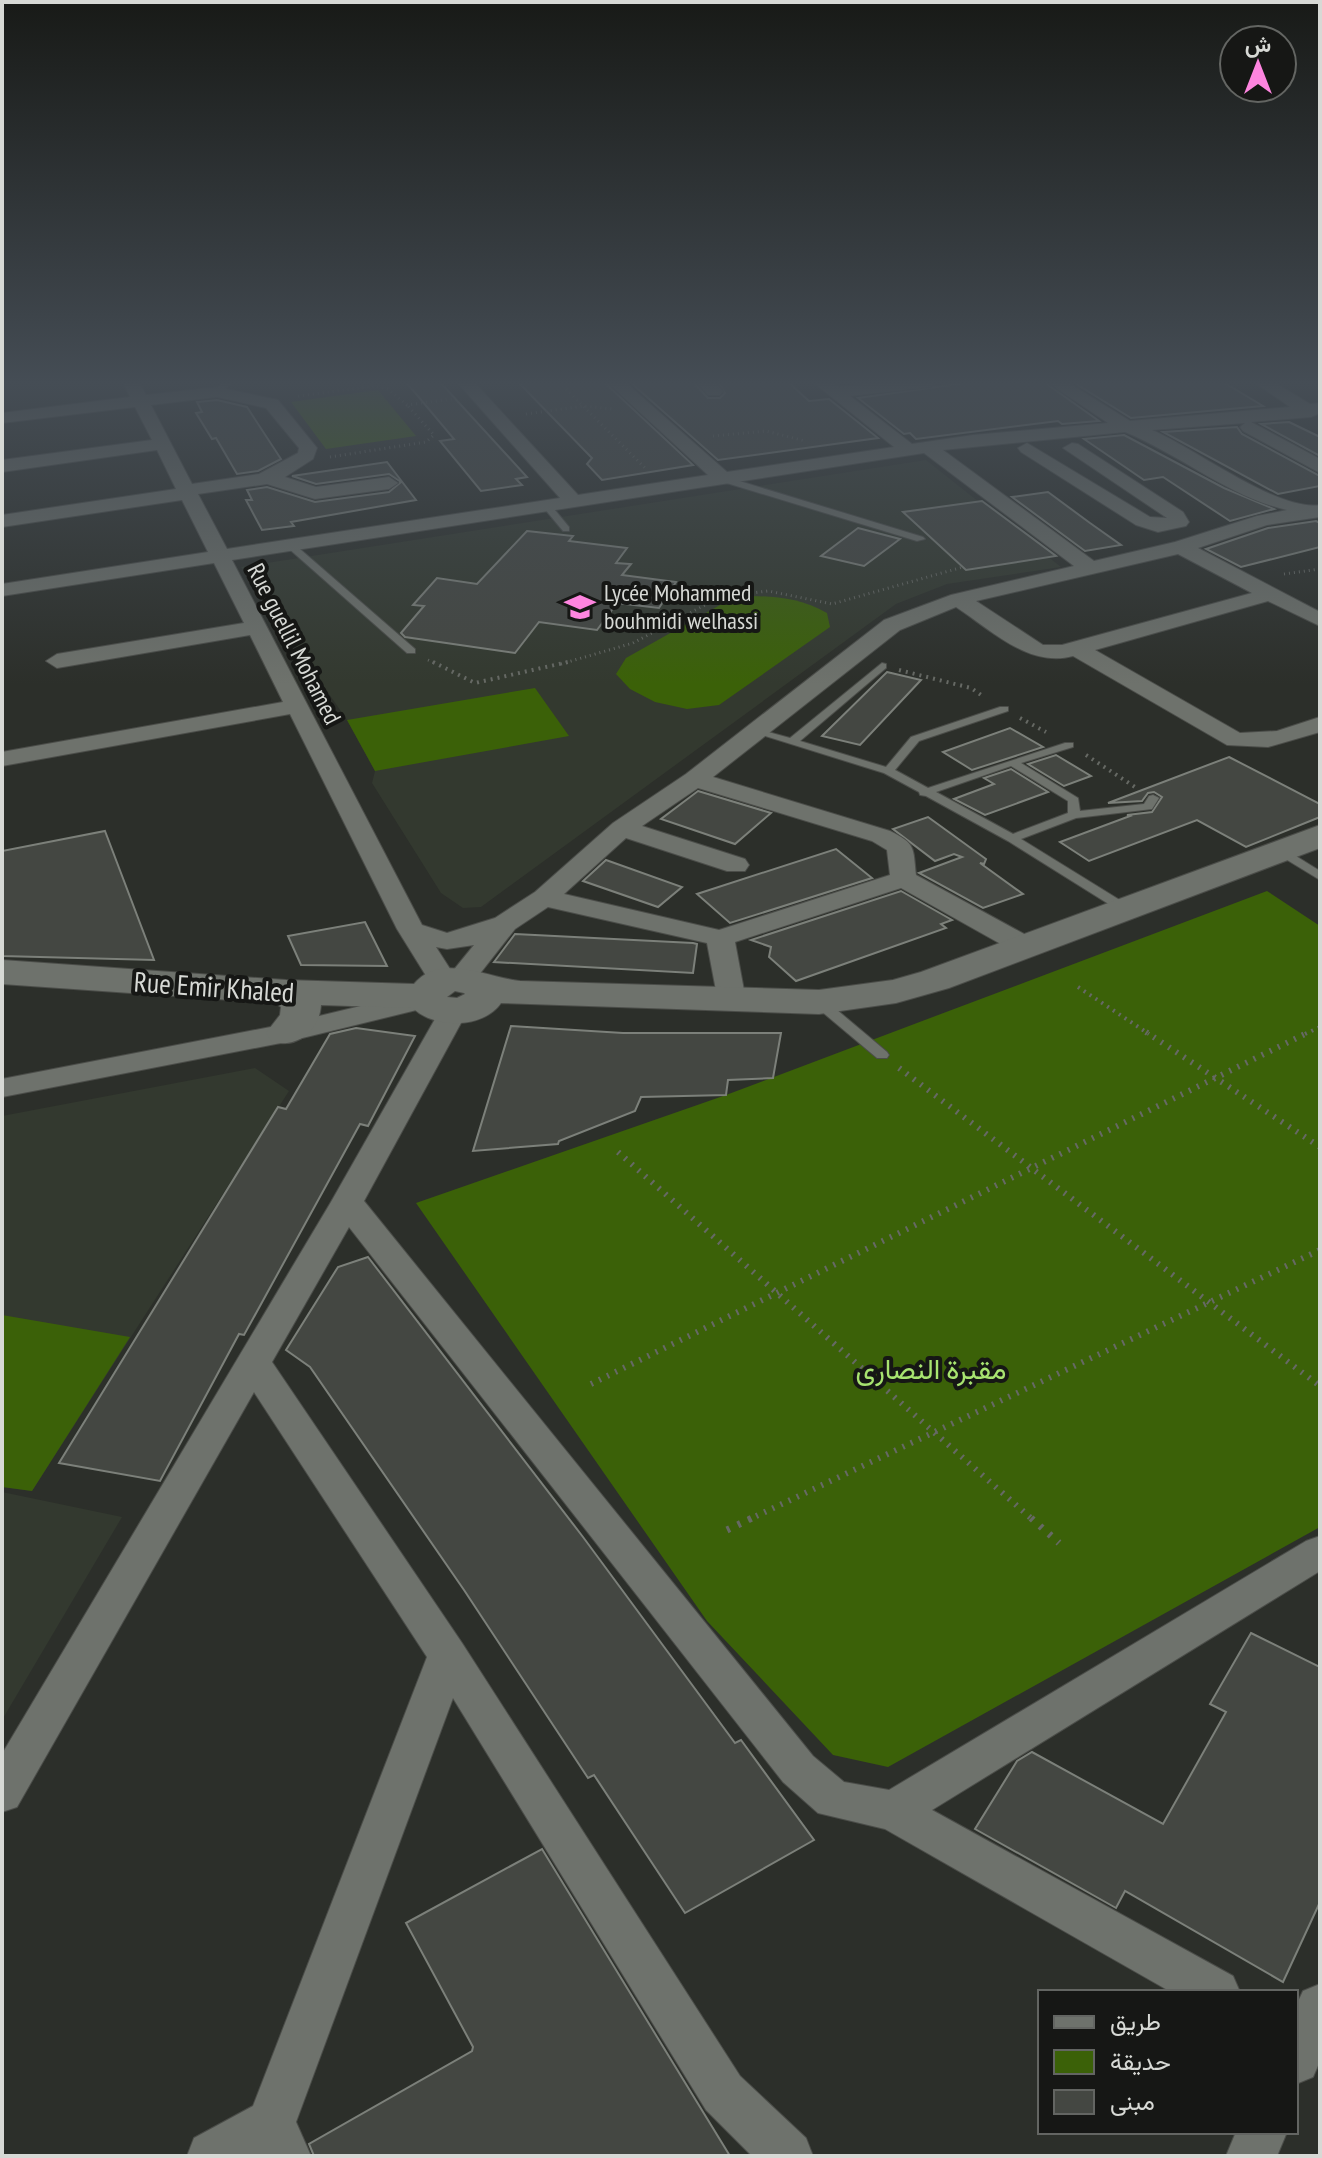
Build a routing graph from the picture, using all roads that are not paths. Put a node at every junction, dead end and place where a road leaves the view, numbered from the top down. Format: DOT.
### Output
graph roads {
  1 [pos="182,483"];
  2 [pos="247,483"];
  3 [pos="283,483"];
  4 [pos="389,483"];
  5 [pos="557,483"];
  6 [pos="699,483"];
  7 [pos="735,483"];
  8 [pos="967,483"];
  9 [pos="1082,483"];
  10 [pos="1125,483"];
  11 [pos="1235,483"];
  12 [pos="187,492"];
  13 [pos="574,502"];
  14 [pos="547,506"];
  15 [pos="1320,511"];
  16 [pos="2,521"];
  17 [pos="566,529"];
  18 [pos="920,539"];
  19 [pos="290,545"];
  20 [pos="1181,547"];
  21 [pos="220,556"];
  22 [pos="1091,569"];
  23 [pos="2,590"];
  24 [pos="1271,594"];
  25 [pos="958,599"];
  26 [pos="1320,620"];
  27 [pos="257,627"];
  28 [pos="1077,649"];
  29 [pos="411,651"];
  30 [pos="57,661"];
  31 [pos="882,666"];
  32 [pos="297,706"];
  33 [pos="1004,709"];
  34 [pos="1320,724"];
  35 [pos="754,731"];
  36 [pos="793,741"];
  37 [pos="1069,745"];
  38 [pos="2,759"];
  39 [pos="1012,762"];
  40 [pos="888,771"];
  41 [pos="695,779"];
  42 [pos="924,793"];
  43 [pos="1153,798"];
  44 [pos="1074,815"];
  45 [pos="622,828"];
  46 [pos="1320,836"];
  47 [pos="1012,838"];
  48 [pos="1283,852"];
  49 [pos="736,865"];
  50 [pos="1320,876"];
  51 [pos="903,879"];
  52 [pos="544,898"];
  53 [pos="1128,910"];
  54 [pos="505,924"];
  55 [pos="411,929"];
  56 [pos="720,938"];
  57 [pos="1025,946"];
  58 [pos="2,972"];
  59 [pos="286,992"];
  60 [pos="449,993"];
  61 [pos="732,1001"];
  62 [pos="819,1002"];
  63 [pos="286,1033"];
  64 [pos="882,1055"];
  65 [pos="2,1088"];
  66 [pos="347,1202"];
  67 [pos="252,1360"];
  68 [pos="1320,1552"];
  69 [pos="448,1655"];
  70 [pos="7,1779"];
  71 [pos="893,1811"];
  72 [pos="1212,1990"];
  73 [pos="1261,2134"];
  74 [pos="278,2140"];
  75 [pos="212,2156"];
  76 [pos="788,2156"];
  77 [pos="1251,2156"];
  1 -- 12 [label="street, Rue guellil Mohamed"];
  2 -- 12 [label="street"];
  3 -- 4 [label="street"];
  5 -- 13 [label="street"];
  6 -- 13 [label="street"];
  7 -- 18 [label="lane"];
  8 -- 22 [label="street"];
  9 -- 10 [label="street"];
  11 -- 15 [label="street"];
  12 -- 16 [label="street"];
  12 -- 21 [label="street, Rue guellil Mohamed"];
  13 -- 14 [label="street"];
  14 -- 17 [label="lane"];
  14 -- 19 [label="street"];
  15 -- 20 [label="street"];
  19 -- 21 [label="street"];
  19 -- 29 [label="lane"];
  20 -- 22 [label="street"];
  20 -- 24 [label="street"];
  21 -- 23 [label="street"];
  21 -- 27 [label="street, Rue guellil Mohamed"];
  22 -- 25 [label="street"];
  24 -- 26 [label="street"];
  24 -- 28 [label="street"];
  25 -- 28 [label="street"];
  25 -- 35 [label="street"];
  27 -- 30 [label="street"];
  27 -- 32 [label="street, Rue guellil Mohamed"];
  28 -- 34 [label="street"];
  31 -- 36 [label="lane"];
  32 -- 38 [label="street"];
  32 -- 55 [label="street, Rue guellil Mohamed"];
  33 -- 40 [label="lane"];
  35 -- 36 [label="lane"];
  35 -- 41 [label="street"];
  36 -- 40 [label="lane"];
  37 -- 39 [label="lane"];
  39 -- 42 [label="lane"];
  39 -- 44 [label="lane"];
  40 -- 42 [label="lane"];
  41 -- 45 [label="street"];
  41 -- 51 [label="street"];
  42 -- 47 [label="lane"];
  43 -- 44 [label="lane"];
  44 -- 47 [label="lane"];
  45 -- 49 [label="street"];
  45 -- 52 [label="street"];
  46 -- 48 [label="street, Rue Emir Khaled"];
  47 -- 53 [label="lane"];
  48 -- 50 [label="lane"];
  48 -- 53 [label="street, Rue Emir Khaled"];
  51 -- 56 [label="street"];
  51 -- 57 [label="street"];
  52 -- 54 [label="street"];
  52 -- 56 [label="street"];
  53 -- 57 [label="street, Rue Emir Khaled"];
  54 -- 55 [label="street"];
  54 -- 60 [label="street"];
  55 -- 60 [label="street, Rue guellil Mohamed"];
  56 -- 61 [label="street"];
  57 -- 62 [label="street, Rue Emir Khaled"];
  58 -- 59 [label="street, Rue Emir Khaled"];
  59 -- 60 [label="street, Rue Emir Khaled"];
  59 -- 63 [label="street"];
  60 -- 61 [label="street, Rue Emir Khaled"];
  60 -- 63 [label="street"];
  60 -- 66 [label="street"];
  61 -- 62 [label="street, Rue Emir Khaled"];
  62 -- 64 [label="lane"];
  63 -- 65 [label="street"];
  66 -- 67 [label="street"];
  66 -- 71 [label="street"];
  67 -- 69 [label="street"];
  67 -- 70 [label="street"];
  68 -- 71 [label="street"];
  69 -- 74 [label="street"];
  69 -- 76 [label="street"];
  71 -- 72 [label="street"];
  73 -- 77 [label="street"];
  74 -- 75 [label="street"];
}
